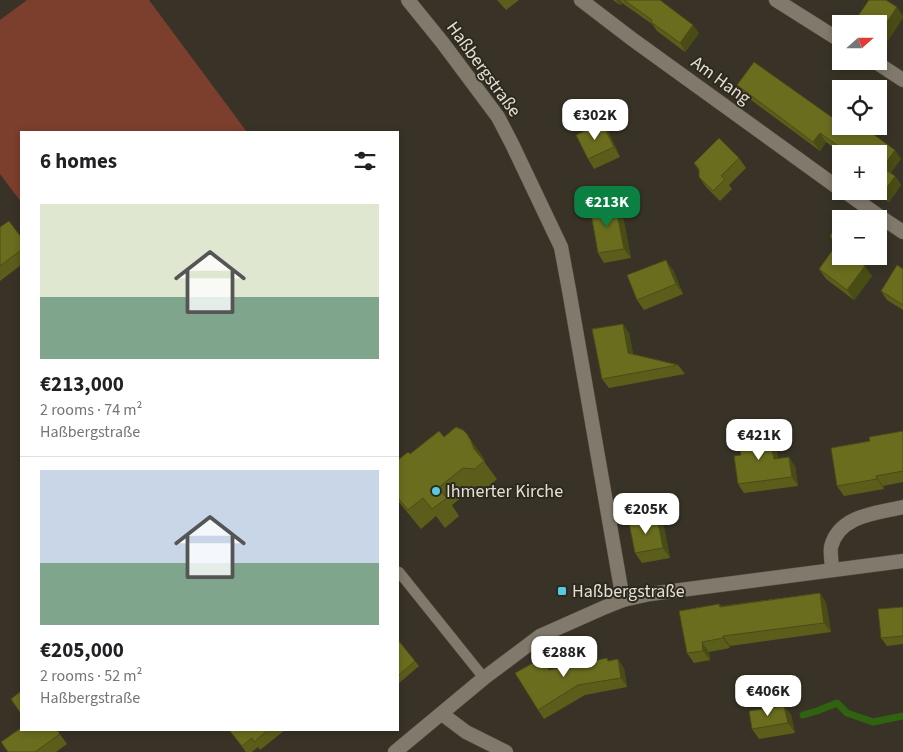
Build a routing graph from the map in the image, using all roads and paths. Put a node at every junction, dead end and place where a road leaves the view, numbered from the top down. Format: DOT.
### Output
graph roads {
  1 [pos="408,0"];
  2 [pos="580,0"];
  3 [pos="776,0"];
  4 [pos="832,35"];
  5 [pos="888,70"];
  6 [pos="903,80"];
  7 [pos="832,183"];
  8 [pos="856,200"];
  9 [pos="903,232"];
  10 [pos="903,507"];
  11 [pos="903,561"];
  12 [pos="832,570"];
  13 [pos="399,572"];
  14 [pos="623,600"];
  15 [pos="484,678"];
  16 [pos="442,714"];
  17 [pos="395,752"];
  18 [pos="506,752"];
  1 -- 14 [label="street, Haßbergstraße"];
  2 -- 7 [label="street, Am Hang"];
  3 -- 4 [label="street"];
  5 -- 6 [label="street"];
  8 -- 9 [label="street, Am Hang"];
  10 -- 12 [label="street"];
  11 -- 12 [label="street"];
  12 -- 14 [label="street"];
  13 -- 15 [label="lane"];
  14 -- 15 [label="street"];
  15 -- 16 [label="street"];
  16 -- 17 [label="street"];
  16 -- 18 [label="street"];
}
